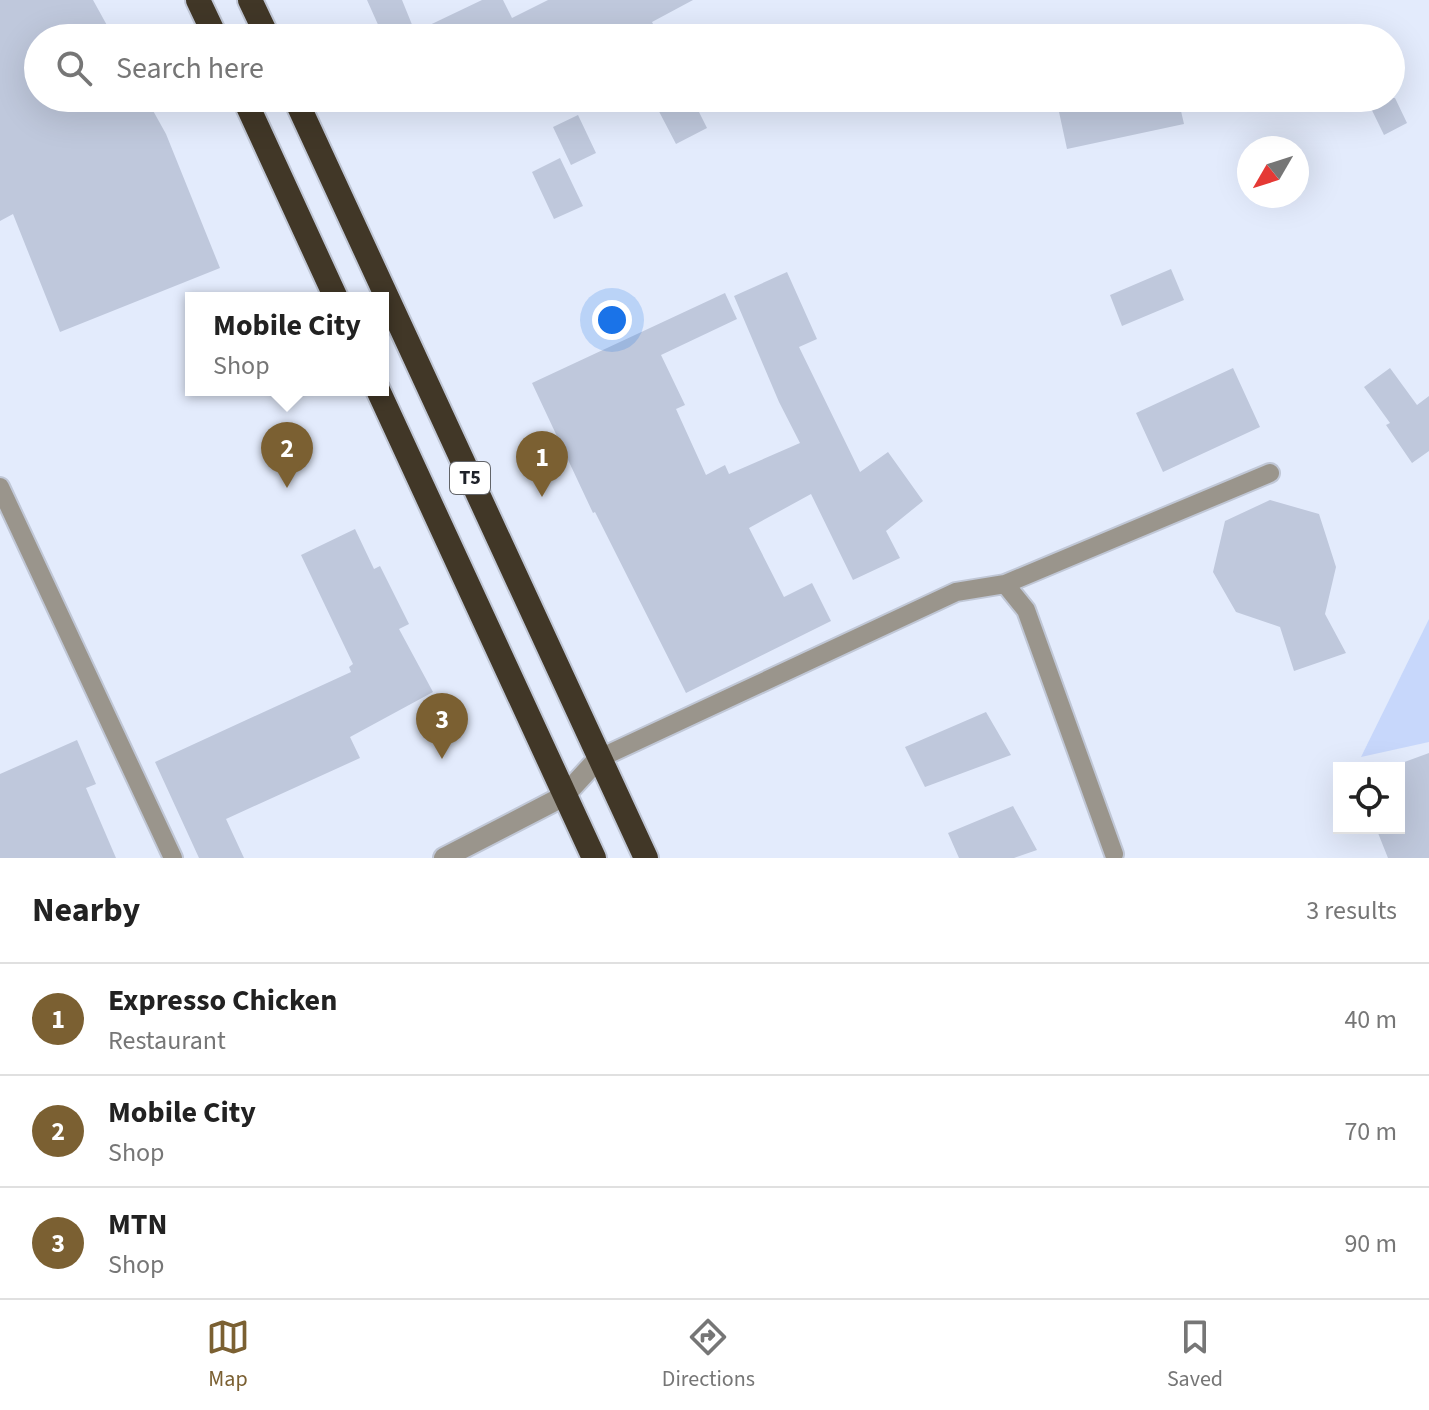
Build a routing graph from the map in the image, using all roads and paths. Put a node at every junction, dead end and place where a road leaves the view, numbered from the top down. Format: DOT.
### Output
graph roads {
  1 [pos="198,0"];
  2 [pos="250,0"];
  3 [pos="209,24"];
  4 [pos="261,24"];
  5 [pos="250,112"];
  6 [pos="301,112"];
  7 [pos="333,292"];
  8 [pos="384,292"];
  9 [pos="389,303"];
  10 [pos="381,396"];
  11 [pos="1270,473"];
  12 [pos="0,487"];
  13 [pos="1005,584"];
  14 [pos="598,759"];
  15 [pos="564,796"];
  16 [pos="1114,854"];
  17 [pos="173,858"];
  18 [pos="444,858"];
  19 [pos="594,858"];
  20 [pos="646,858"];
  1 -- 3 [label="highway"];
  2 -- 4 [label="highway"];
  5 -- 7 [label="highway"];
  6 -- 8 [label="highway, T5"];
  9 -- 14 [label="highway, T5"];
  10 -- 15 [label="highway, T5"];
  11 -- 13 [label="lane"];
  12 -- 17 [label="lane"];
  13 -- 14 [label="lane"];
  13 -- 16 [label="lane"];
  14 -- 15 [label="street"];
  14 -- 20 [label="highway, T5"];
  15 -- 18 [label="street"];
  15 -- 19 [label="highway, T5"];
}
